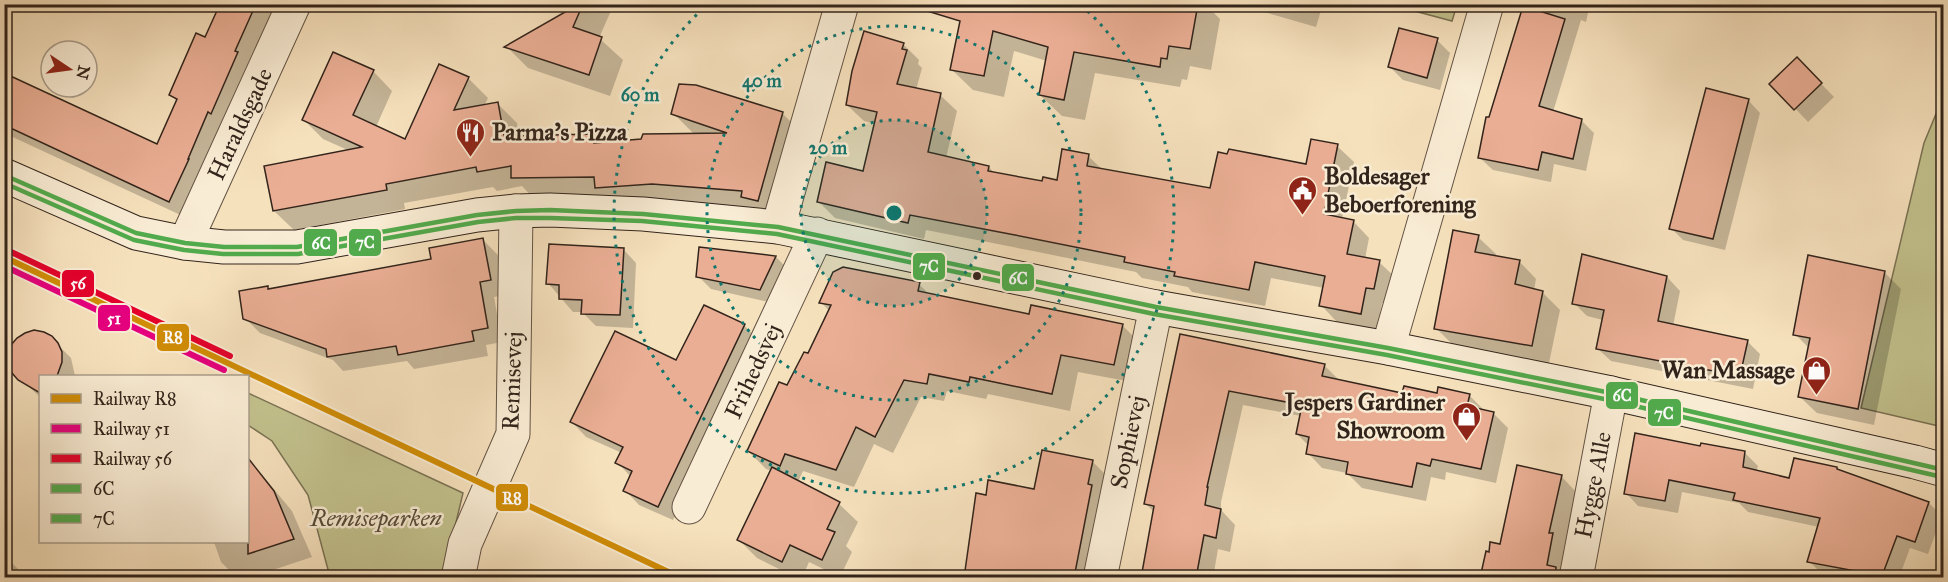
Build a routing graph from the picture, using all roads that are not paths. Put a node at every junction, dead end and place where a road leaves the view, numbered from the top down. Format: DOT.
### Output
graph roads {
  1 [pos="294,4"];
  2 [pos="842,4"];
  3 [pos="1487,4"];
  4 [pos="4,176"];
  5 [pos="516,212"];
  6 [pos="778,227"];
  7 [pos="817,234"];
  8 [pos="185,243"];
  9 [pos="1156,307"];
  10 [pos="1388,348"];
  11 [pos="1611,393"];
  12 [pos="1944,470"];
  13 [pos="689,507"];
  14 [pos="458,578"];
  15 [pos="1100,578"];
  16 [pos="1576,578"];
  1 -- 8 [label="street, Haraldsgade"];
  2 -- 6 [label="street"];
  3 -- 10 [label="street"];
  4 -- 8 [label="street"];
  5 -- 6 [label="street"];
  5 -- 8 [label="street"];
  5 -- 14 [label="street, Remisevej"];
  6 -- 7 [label="street"];
  7 -- 9 [label="street"];
  7 -- 13 [label="street, Frihedsvej"];
  9 -- 10 [label="street"];
  9 -- 15 [label="street, Sophievej"];
  10 -- 11 [label="street"];
  11 -- 12 [label="street"];
  11 -- 16 [label="street, Hygge Alle"];
}
